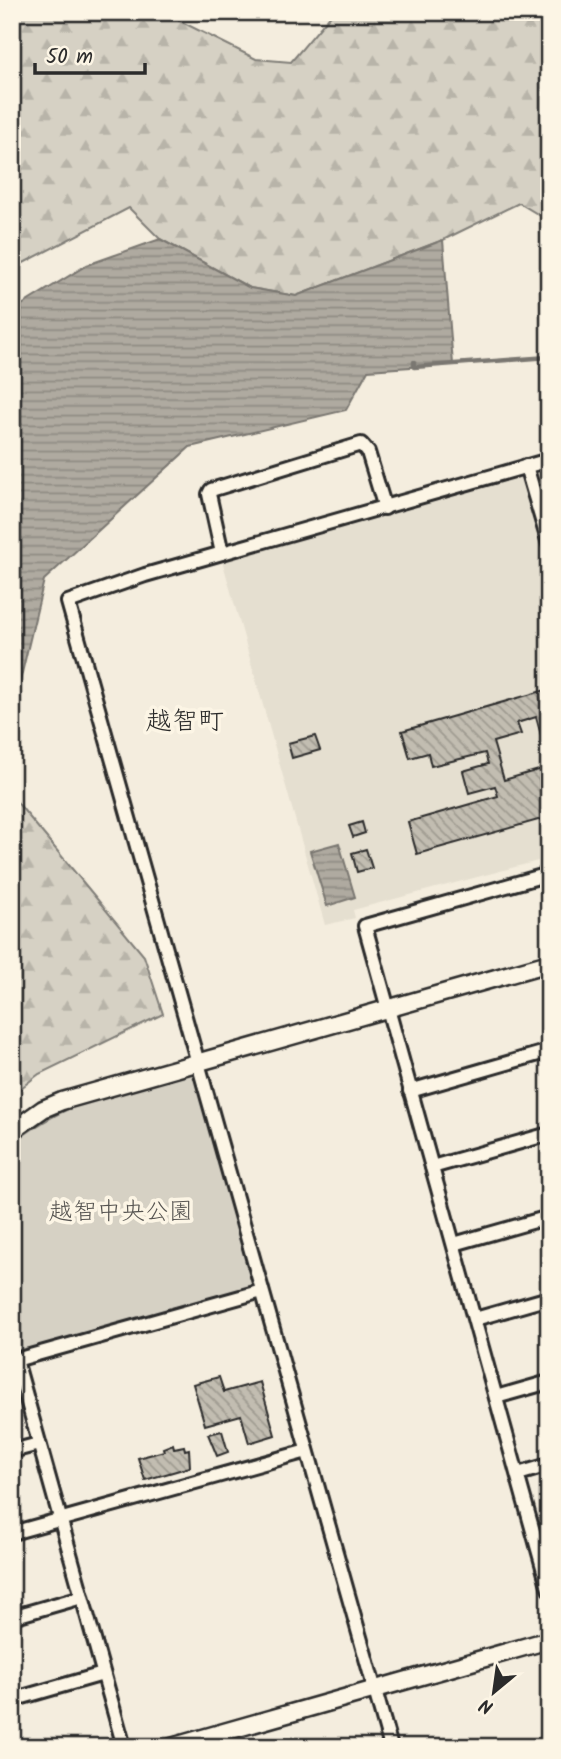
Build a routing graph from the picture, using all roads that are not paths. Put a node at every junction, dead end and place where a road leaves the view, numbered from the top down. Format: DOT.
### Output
graph roads {
  1 [pos="549,460"];
  2 [pos="526,466"];
  3 [pos="385,508"];
  4 [pos="549,544"];
  5 [pos="222,554"];
  6 [pos="549,874"];
  7 [pos="549,963"];
  8 [pos="386,1009"];
  9 [pos="549,1051"];
  10 [pos="198,1062"];
  11 [pos="410,1091"];
  12 [pos="12,1131"];
  13 [pos="549,1134"];
  14 [pos="432,1167"];
  15 [pos="549,1217"];
  16 [pos="454,1244"];
  17 [pos="262,1291"];
  18 [pos="549,1298"];
  19 [pos="475,1320"];
  20 [pos="14,1360"];
  21 [pos="549,1382"];
  22 [pos="496,1397"];
  23 [pos="39,1444"];
  24 [pos="12,1451"];
  25 [pos="307,1451"];
  26 [pos="549,1465"];
  27 [pos="517,1474"];
  28 [pos="60,1520"];
  29 [pos="12,1533"];
  30 [pos="544,1549"];
  31 [pos="549,1589"];
  32 [pos="82,1597"];
  33 [pos="12,1617"];
  34 [pos="549,1640"];
  35 [pos="103,1674"];
  36 [pos="374,1689"];
  37 [pos="12,1700"];
  38 [pos="124,1747"];
  39 [pos="171,1747"];
  40 [pos="391,1747"];
  1 -- 2 [label="street"];
  2 -- 3 [label="street"];
  2 -- 4 [label="street"];
  3 -- 5 [label="street"];
  3 -- 5 [label="street"];
  5 -- 10 [label="street"];
  6 -- 8 [label="street"];
  7 -- 8 [label="street"];
  8 -- 10 [label="street"];
  8 -- 11 [label="street"];
  9 -- 11 [label="street"];
  10 -- 12 [label="street"];
  10 -- 17 [label="street"];
  11 -- 14 [label="street"];
  13 -- 14 [label="street"];
  14 -- 16 [label="street"];
  15 -- 16 [label="street"];
  16 -- 19 [label="street"];
  17 -- 20 [label="street"];
  17 -- 25 [label="street"];
  18 -- 19 [label="street"];
  19 -- 22 [label="street"];
  20 -- 23 [label="street"];
  21 -- 22 [label="street"];
  22 -- 27 [label="street"];
  23 -- 24 [label="street"];
  23 -- 28 [label="street"];
  25 -- 28 [label="street"];
  25 -- 36 [label="street"];
  26 -- 27 [label="street"];
  27 -- 30 [label="street"];
  28 -- 29 [label="street"];
  28 -- 32 [label="street"];
  30 -- 31 [label="street"];
  32 -- 33 [label="street"];
  32 -- 35 [label="street"];
  34 -- 36 [label="street"];
  35 -- 37 [label="street"];
  35 -- 38 [label="street"];
  36 -- 39 [label="street"];
  36 -- 40 [label="street"];
}
